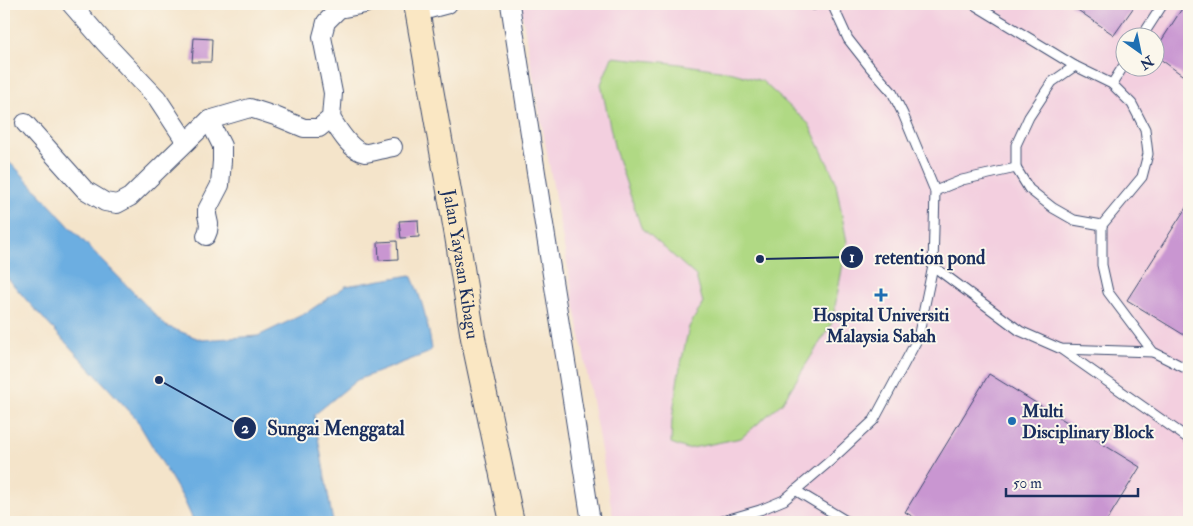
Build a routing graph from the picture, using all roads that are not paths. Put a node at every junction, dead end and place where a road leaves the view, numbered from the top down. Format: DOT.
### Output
graph roads {
  1 [pos="71,4"];
  2 [pos="365,4"];
  3 [pos="448,4"];
  4 [pos="510,4"];
  5 [pos="812,4"];
  6 [pos="818,4"];
  7 [pos="832,4"];
  8 [pos="973,4"];
  9 [pos="1163,4"];
  10 [pos="417,8"];
  11 [pos="1147,28"];
  12 [pos="1075,66"];
  13 [pos="1116,78"];
  14 [pos="1112,84"];
  15 [pos="331,118"];
  16 [pos="209,120"];
  17 [pos="25,123"];
  18 [pos="186,142"];
  19 [pos="393,147"];
  20 [pos="1016,168"];
  21 [pos="935,191"];
  22 [pos="1102,225"];
  23 [pos="206,236"];
  24 [pos="933,266"];
  25 [pos="1061,348"];
  26 [pos="1153,352"];
  27 [pos="1189,370"];
  28 [pos="1189,439"];
  29 [pos="795,490"];
  30 [pos="512,522"];
  31 [pos="591,522"];
  32 [pos="719,522"];
  33 [pos="848,522"];
  1 -- 18 [label="street"];
  2 -- 15 [label="street"];
  3 -- 10 [label="street"];
  4 -- 31 [label="street"];
  5 -- 6 [label="lane"];
  7 -- 21 [label="lane"];
  8 -- 12 [label="lane"];
  9 -- 11 [label="lane"];
  10 -- 30 [label="street, Jalan Yayasan Kibagu"];
  12 -- 14 [label="lane"];
  12 -- 20 [label="lane"];
  13 -- 14 [label="lane"];
  14 -- 22 [label="lane"];
  15 -- 16 [label="street"];
  15 -- 19 [label="street"];
  16 -- 18 [label="street"];
  16 -- 23 [label="street"];
  17 -- 18 [label="street"];
  20 -- 21 [label="lane"];
  20 -- 22 [label="lane"];
  21 -- 24 [label="lane"];
  22 -- 26 [label="lane"];
  24 -- 25 [label="lane"];
  24 -- 29 [label="lane"];
  25 -- 26 [label="lane"];
  25 -- 28 [label="lane"];
  26 -- 27 [label="lane"];
  29 -- 32 [label="lane"];
  29 -- 33 [label="lane"];
}
